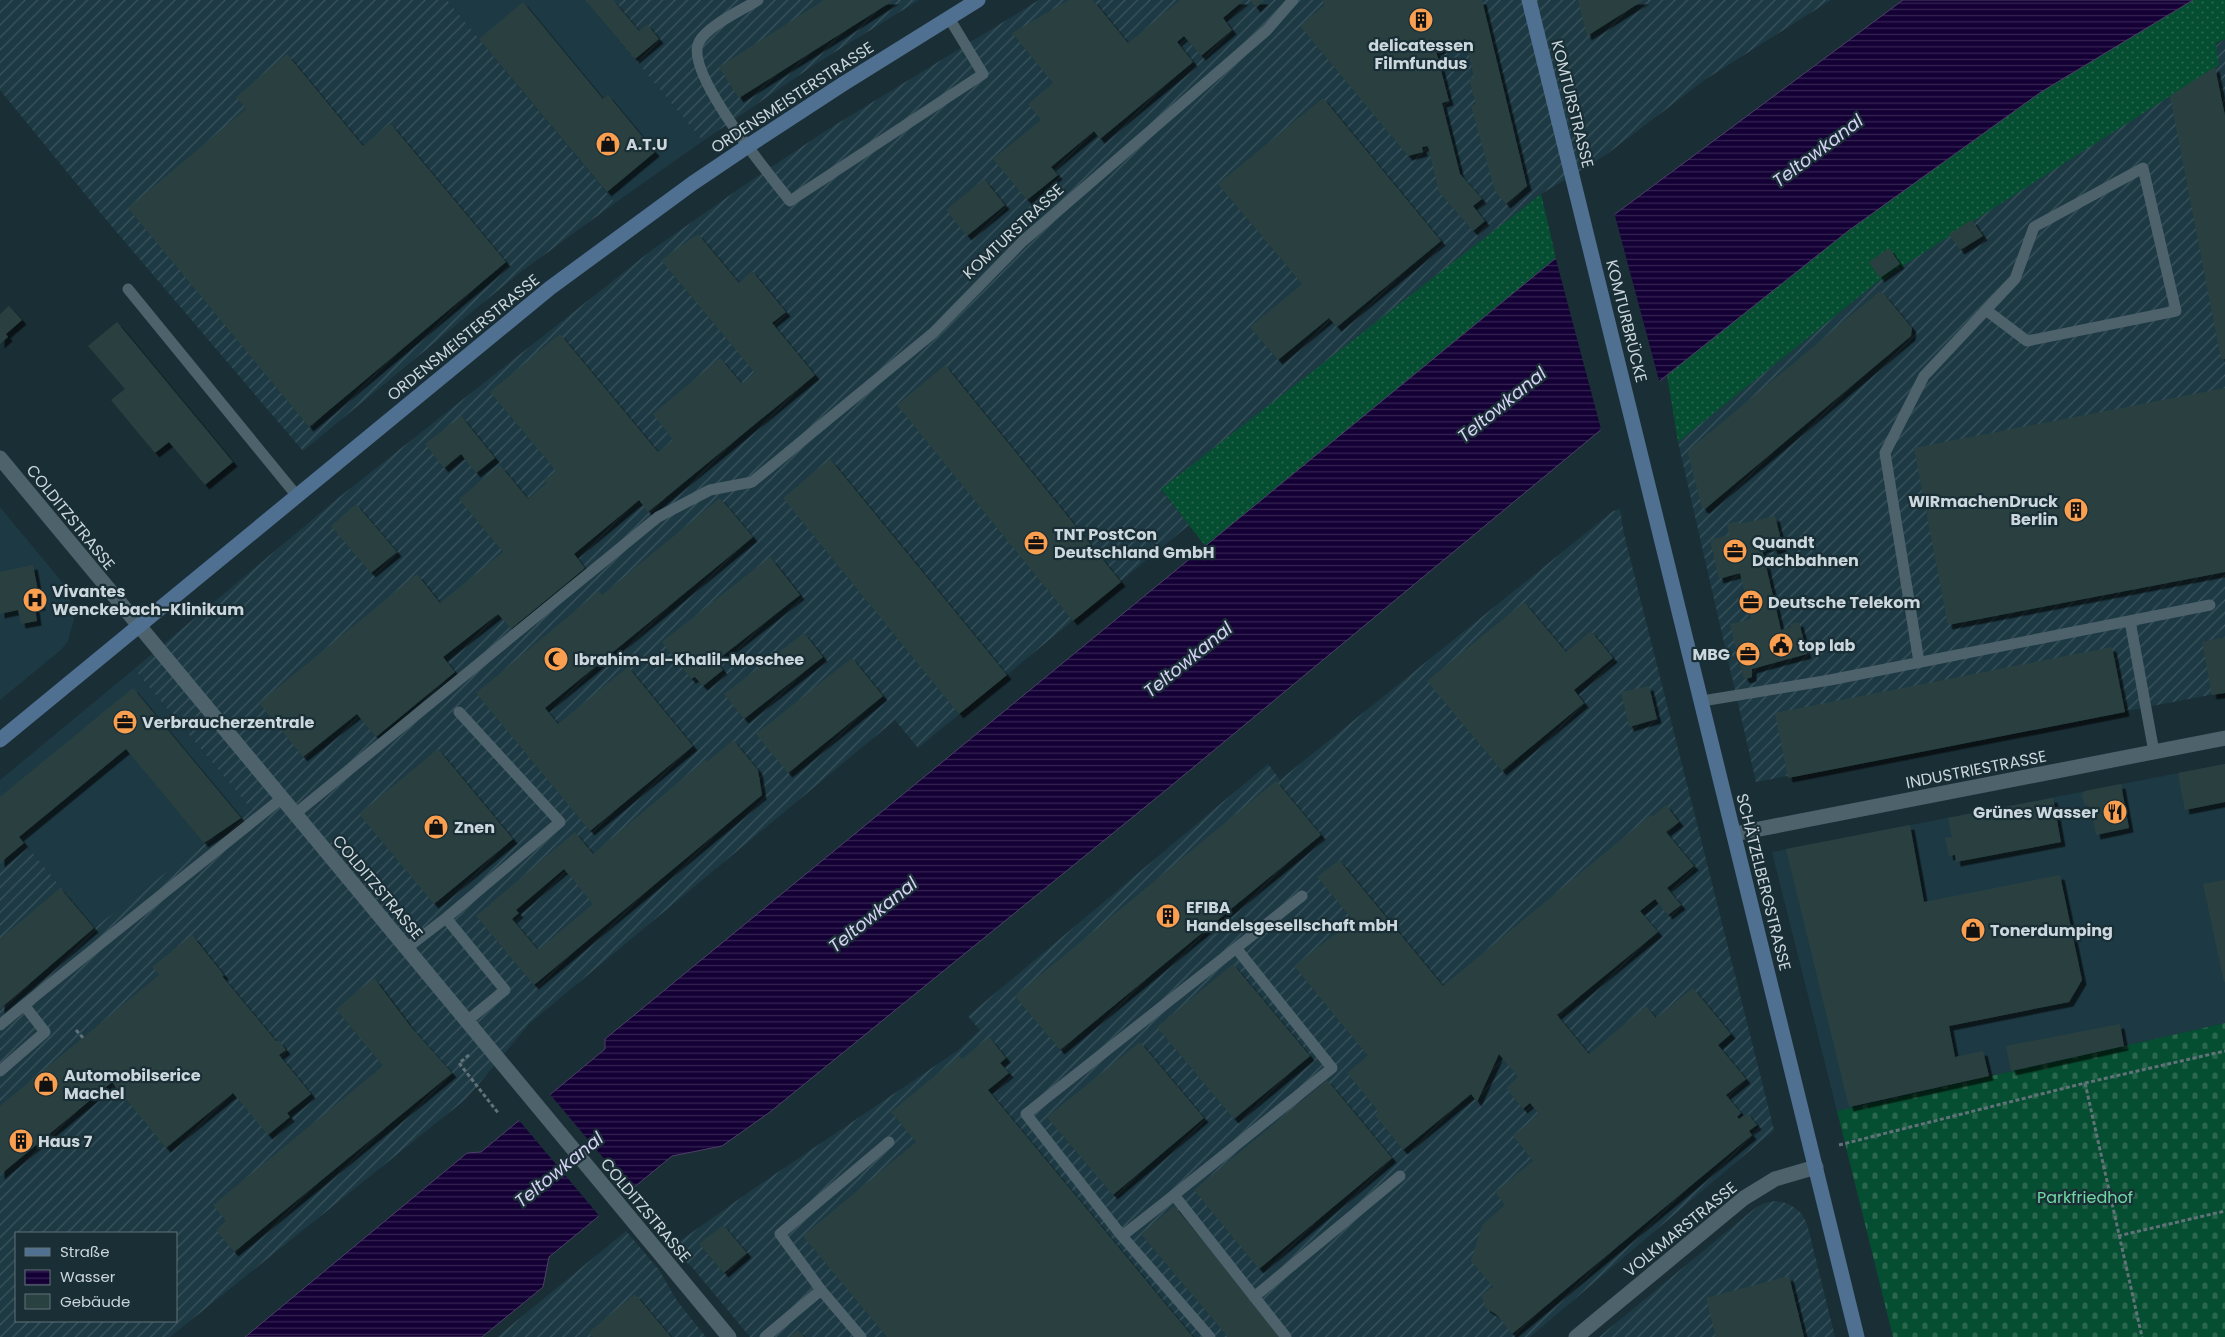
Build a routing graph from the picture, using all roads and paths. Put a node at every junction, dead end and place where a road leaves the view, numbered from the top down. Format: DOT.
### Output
graph roads {
  1 [pos="758,0"];
  2 [pos="978,0"];
  3 [pos="1293,0"];
  4 [pos="1529,0"];
  5 [pos="949,18"];
  6 [pos="748,146"];
  7 [pos="1582,216"];
  8 [pos="128,289"];
  9 [pos="1986,310"];
  10 [pos="1637,435"];
  11 [pos="0,458"];
  12 [pos="296,496"];
  13 [pos="2210,605"];
  14 [pos="2130,621"];
  15 [pos="139,627"];
  16 [pos="1919,662"];
  17 [pos="1702,702"];
  18 [pos="459,712"];
  19 [pos="2225,738"];
  20 [pos="0,740"];
  21 [pos="2154,752"];
  22 [pos="282,798"];
  23 [pos="295,814"];
  24 [pos="1734,834"];
  25 [pos="1302,896"];
  26 [pos="446,918"];
  27 [pos="407,948"];
  28 [pos="1236,948"];
  29 [pos="24,1005"];
  30 [pos="467,1021"];
  31 [pos="0,1025"];
  32 [pos="76,1030"];
  33 [pos="84,1039"];
  34 [pos="2225,1051"];
  35 [pos="469,1055"];
  36 [pos="0,1071"];
  37 [pos="2085,1083"];
  38 [pos="499,1114"];
  39 [pos="889,1142"];
  40 [pos="1838,1145"];
  41 [pos="1816,1167"];
  42 [pos="1400,1176"];
  43 [pos="1174,1195"];
  44 [pos="2225,1211"];
  45 [pos="1122,1236"];
  46 [pos="2118,1236"];
  47 [pos="822,1290"];
  48 [pos="1254,1297"];
  49 [pos="729,1337"];
  50 [pos="765,1337"];
  51 [pos="861,1337"];
  52 [pos="1210,1337"];
  53 [pos="1286,1337"];
  54 [pos="1576,1337"];
  55 [pos="1857,1337"];
  56 [pos="2142,1337"];
  1 -- 6 [label="lane"];
  2 -- 5 [label="street, ORDENSMEISTERSTRASSE"];
  3 -- 23 [label="lane, KOMTURSTRASSE"];
  4 -- 7 [label="street, KOMTURSTRASSE"];
  5 -- 6 [label="street, ORDENSMEISTERSTRASSE"];
  5 -- 6 [label="lane"];
  6 -- 12 [label="street, ORDENSMEISTERSTRASSE"];
  7 -- 10 [label="street, KOMTURBRÜCKE"];
  8 -- 12 [label="lane"];
  9 -- 9 [label="lane"];
  9 -- 16 [label="lane"];
  10 -- 17 [label="street, SCHÄTZELBERGSTRASSE"];
  11 -- 15 [label="street, COLDITZSTRASSE"];
  12 -- 15 [label="street, ORDENSMEISTERSTRASSE"];
  13 -- 14 [label="lane"];
  14 -- 16 [label="lane"];
  14 -- 21 [label="lane"];
  15 -- 20 [label="street, ORDENSMEISTERSTRASSE"];
  15 -- 22 [label="street, COLDITZSTRASSE"];
  16 -- 17 [label="lane"];
  17 -- 24 [label="street, SCHÄTZELBERGSTRASSE"];
  18 -- 26 [label="lane"];
  19 -- 21 [label="street, INDUSTRIESTRASSE"];
  21 -- 24 [label="street, INDUSTRIESTRASSE"];
  22 -- 23 [label="street, COLDITZSTRASSE"];
  22 -- 29 [label="lane"];
  23 -- 27 [label="street, COLDITZSTRASSE"];
  24 -- 41 [label="street, SCHÄTZELBERGSTRASSE"];
  25 -- 28 [label="lane"];
  26 -- 27 [label="lane"];
  26 -- 30 [label="lane"];
  27 -- 30 [label="street, COLDITZSTRASSE"];
  28 -- 43 [label="lane"];
  28 -- 45 [label="lane"];
  29 -- 31 [label="lane"];
  29 -- 36 [label="lane"];
  30 -- 49 [label="street, COLDITZSTRASSE"];
  32 -- 33 [label="path"];
  34 -- 37 [label="path"];
  35 -- 38 [label="path"];
  37 -- 40 [label="path"];
  37 -- 46 [label="path"];
  39 -- 47 [label="lane"];
  41 -- 54 [label="street, VOLKMARSTRASSE"];
  41 -- 55 [label="street, SCHÄTZELBERGSTRASSE"];
  42 -- 48 [label="lane"];
  43 -- 45 [label="lane"];
  43 -- 48 [label="lane"];
  44 -- 46 [label="path"];
  45 -- 52 [label="lane"];
  46 -- 56 [label="path"];
  47 -- 50 [label="lane"];
  47 -- 51 [label="lane"];
  48 -- 53 [label="lane"];
}
